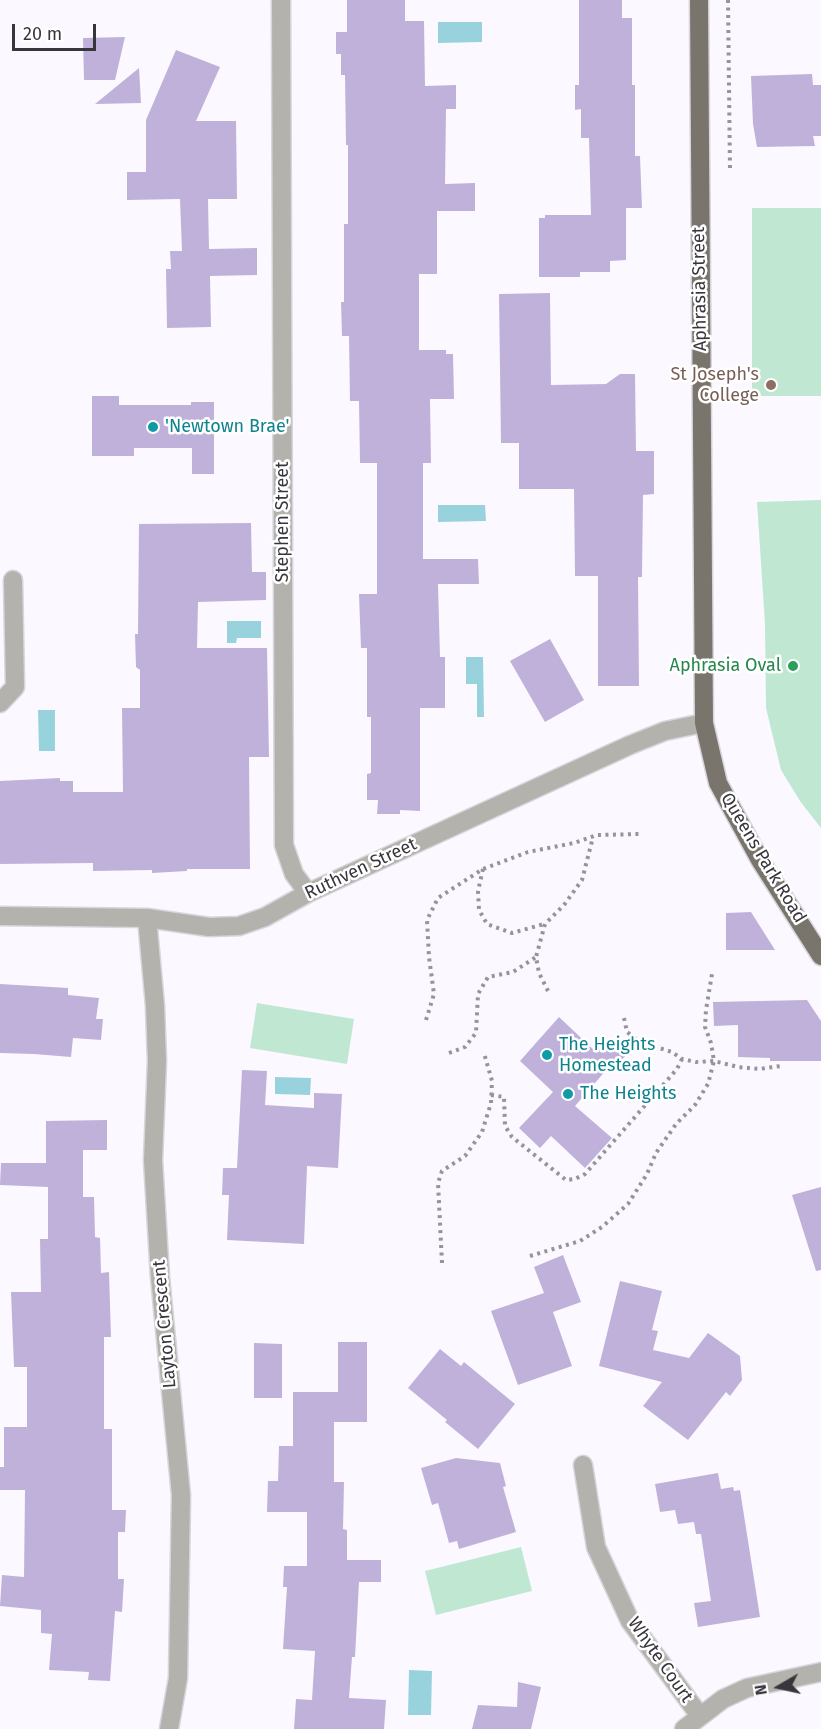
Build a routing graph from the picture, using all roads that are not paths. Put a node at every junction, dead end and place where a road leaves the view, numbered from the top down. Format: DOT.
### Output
graph roads {
  1 [pos="281,0"];
  2 [pos="699,0"];
  3 [pos="13,580"];
  4 [pos="0,703"];
  5 [pos="704,723"];
  6 [pos="308,893"];
  7 [pos="0,916"];
  8 [pos="147,918"];
  9 [pos="821,956"];
  10 [pos="583,1465"];
  11 [pos="821,1672"];
  12 [pos="700,1716"];
  13 [pos="170,1729"];
  14 [pos="684,1729"];
  1 -- 6 [label="street, Stephen Street"];
  2 -- 5 [label="main road, Aphrasia Street"];
  3 -- 4 [label="street"];
  5 -- 6 [label="street, Ruthven Street"];
  5 -- 9 [label="main road, Queens Park Road"];
  6 -- 8 [label="street, Ruthven Street"];
  7 -- 8 [label="street, Ruthven Street"];
  8 -- 13 [label="street, Layton Crescent"];
  10 -- 12 [label="street, Whyte Court"];
  11 -- 12 [label="street"];
  12 -- 14 [label="street"];
}
